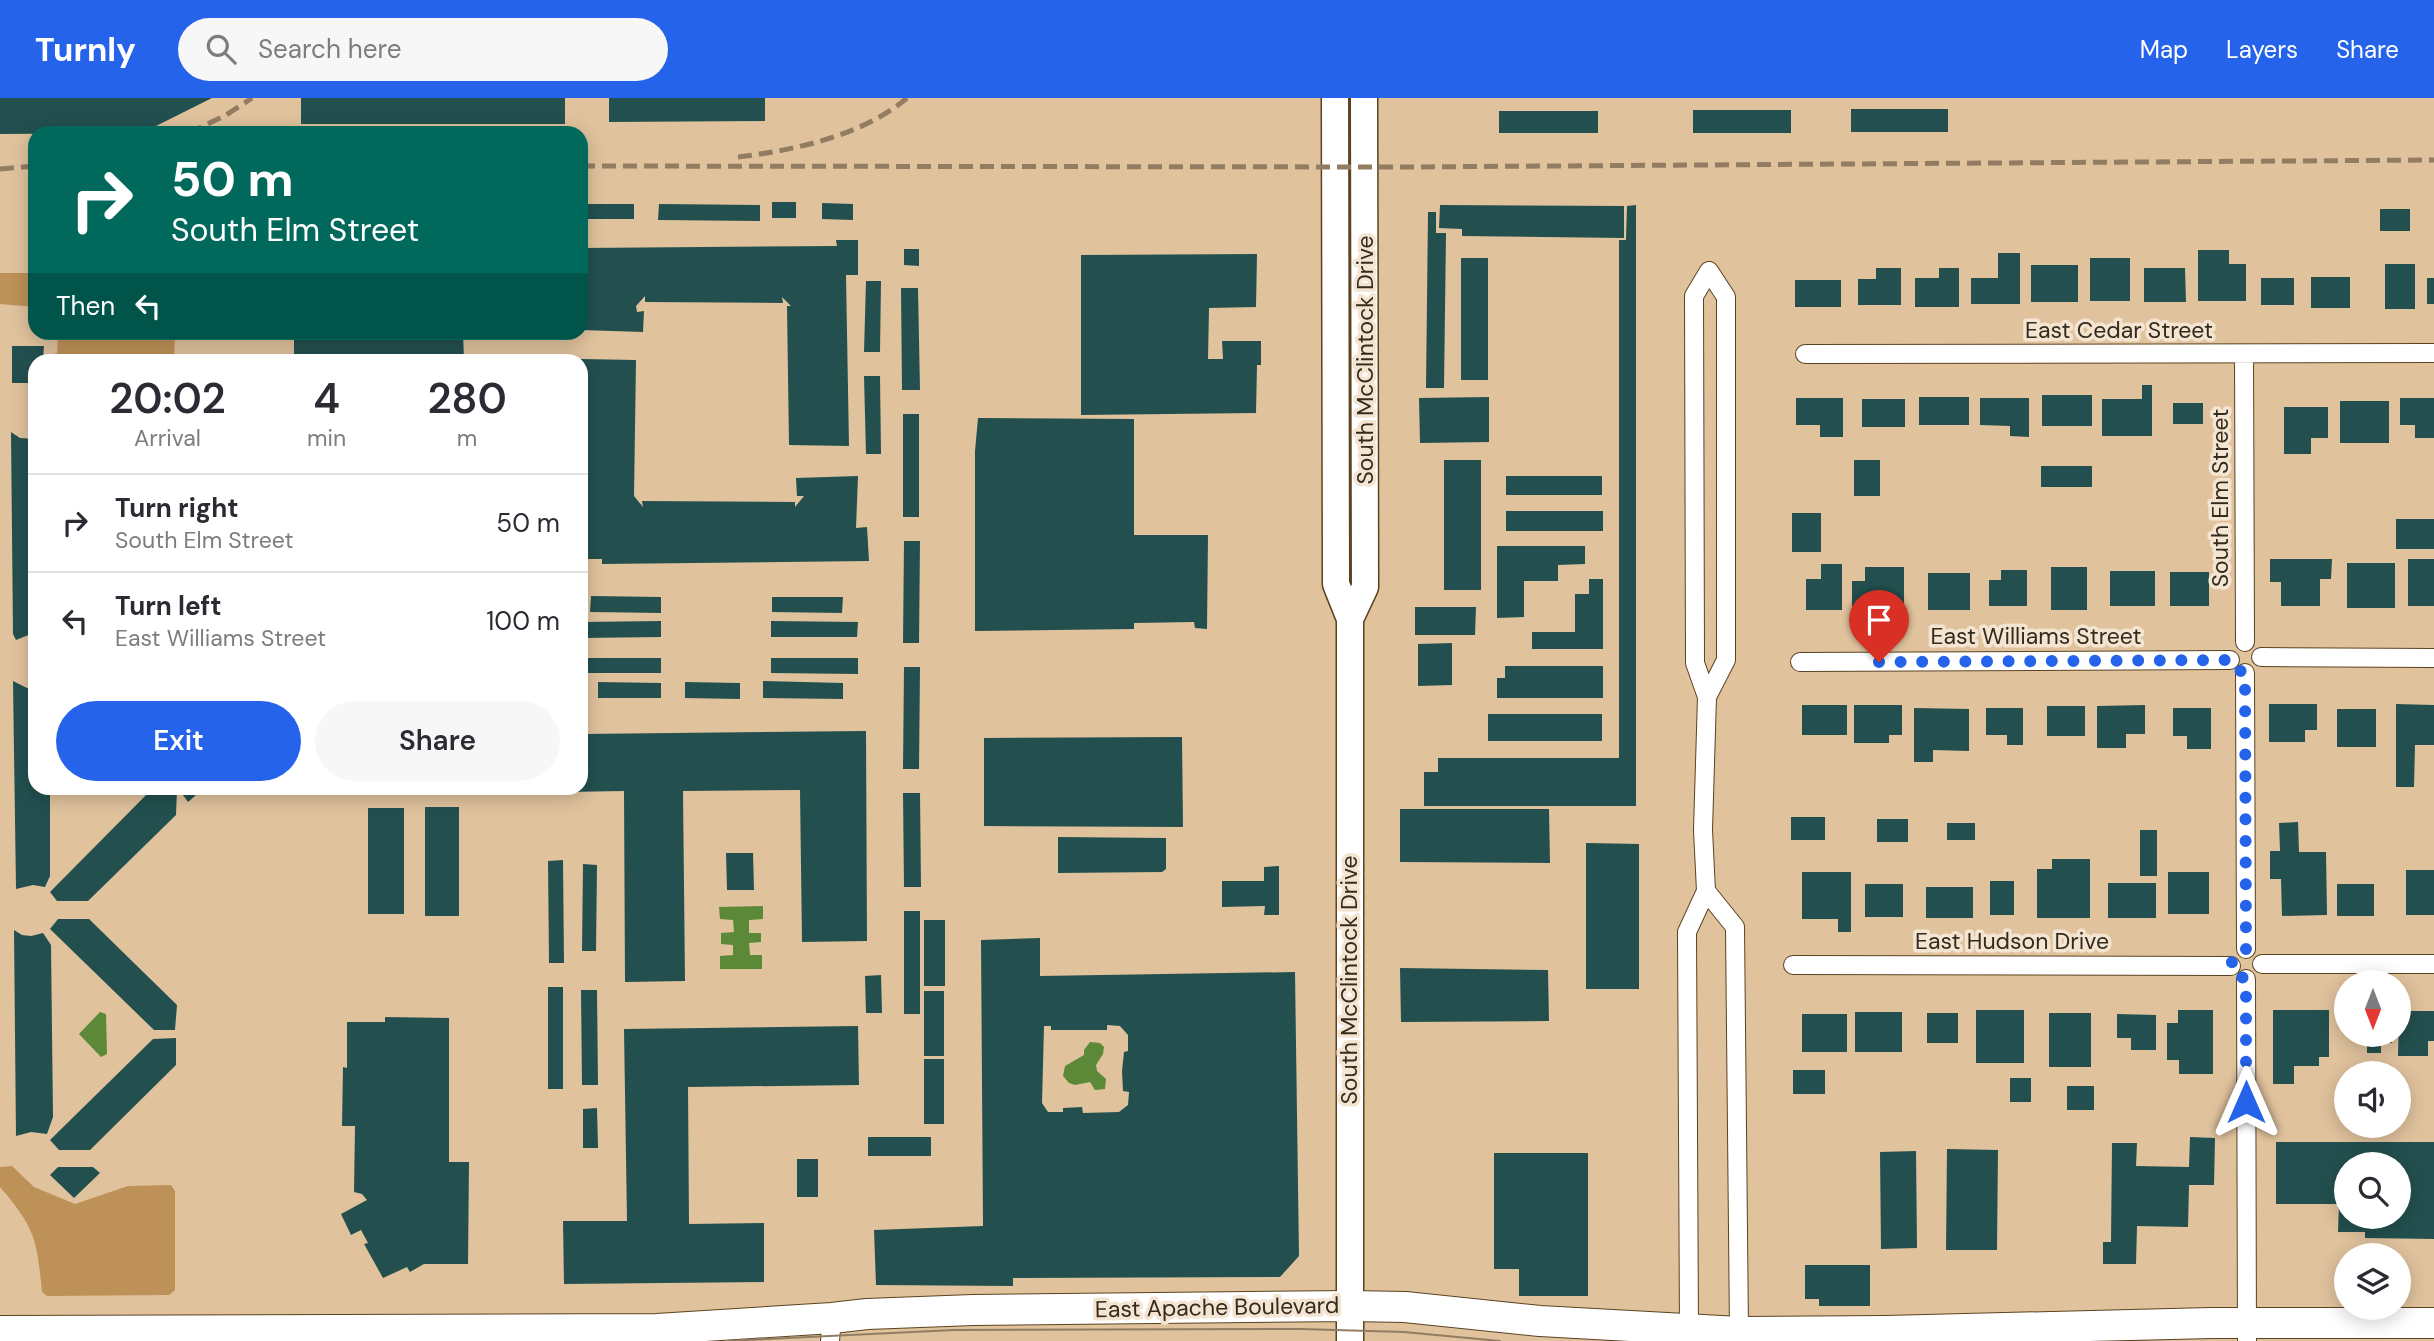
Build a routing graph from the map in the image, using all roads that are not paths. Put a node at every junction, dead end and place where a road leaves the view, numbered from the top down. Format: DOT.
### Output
graph roads {
  1 [pos="1335,98"];
  2 [pos="1364,98"];
  3 [pos="2434,353"];
  4 [pos="1805,354"];
  5 [pos="2244,354"];
  6 [pos="1350,619"];
  7 [pos="2245,642"];
  8 [pos="2261,657"];
  9 [pos="2434,657"];
  10 [pos="2230,660"];
  11 [pos="1800,662"];
  12 [pos="2245,673"];
  13 [pos="1707,697"];
  14 [pos="1706,891"];
  15 [pos="2246,949"];
  16 [pos="2262,964"];
  17 [pos="2434,964"];
  18 [pos="1793,965"];
  19 [pos="2231,966"];
  20 [pos="2246,979"];
  21 [pos="1350,1306"];
  22 [pos="2434,1323"];
  23 [pos="831,1330"];
  24 [pos="1689,1330"];
  25 [pos="0,1331"];
  26 [pos="1739,1332"];
  27 [pos="2211,1332"];
  28 [pos="2247,1332"];
  29 [pos="1350,1341"];
  1 -- 6 [label="main road, South McClintock Drive"];
  2 -- 6 [label="main road, South McClintock Drive"];
  3 -- 5 [label="street, East Cedar Street"];
  4 -- 5 [label="street, East Cedar Street"];
  5 -- 7 [label="street, South Elm Street"];
  6 -- 21 [label="main road, South McClintock Drive"];
  7 -- 8 [label="street"];
  7 -- 10 [label="street"];
  8 -- 9 [label="street"];
  8 -- 12 [label="street"];
  10 -- 11 [label="street, East Williams Street"];
  10 -- 12 [label="street"];
  12 -- 15 [label="street"];
  13 -- 13 [label="street"];
  13 -- 14 [label="street"];
  14 -- 24 [label="street"];
  14 -- 26 [label="street"];
  15 -- 16 [label="street"];
  15 -- 19 [label="street"];
  16 -- 17 [label="street"];
  16 -- 20 [label="street"];
  18 -- 19 [label="street, East Hudson Drive"];
  19 -- 20 [label="street"];
  20 -- 28 [label="street"];
  21 -- 23 [label="main road, East Apache Boulevard"];
  21 -- 24 [label="main road, East Apache Boulevard"];
  21 -- 29 [label="main road, South McClintock Drive"];
  22 -- 28 [label="main road, East Apache Boulevard"];
  23 -- 25 [label="main road, East Apache Boulevard"];
  24 -- 26 [label="main road, East Apache Boulevard"];
  26 -- 27 [label="main road, East Apache Boulevard"];
  27 -- 28 [label="main road, East Apache Boulevard"];
}
